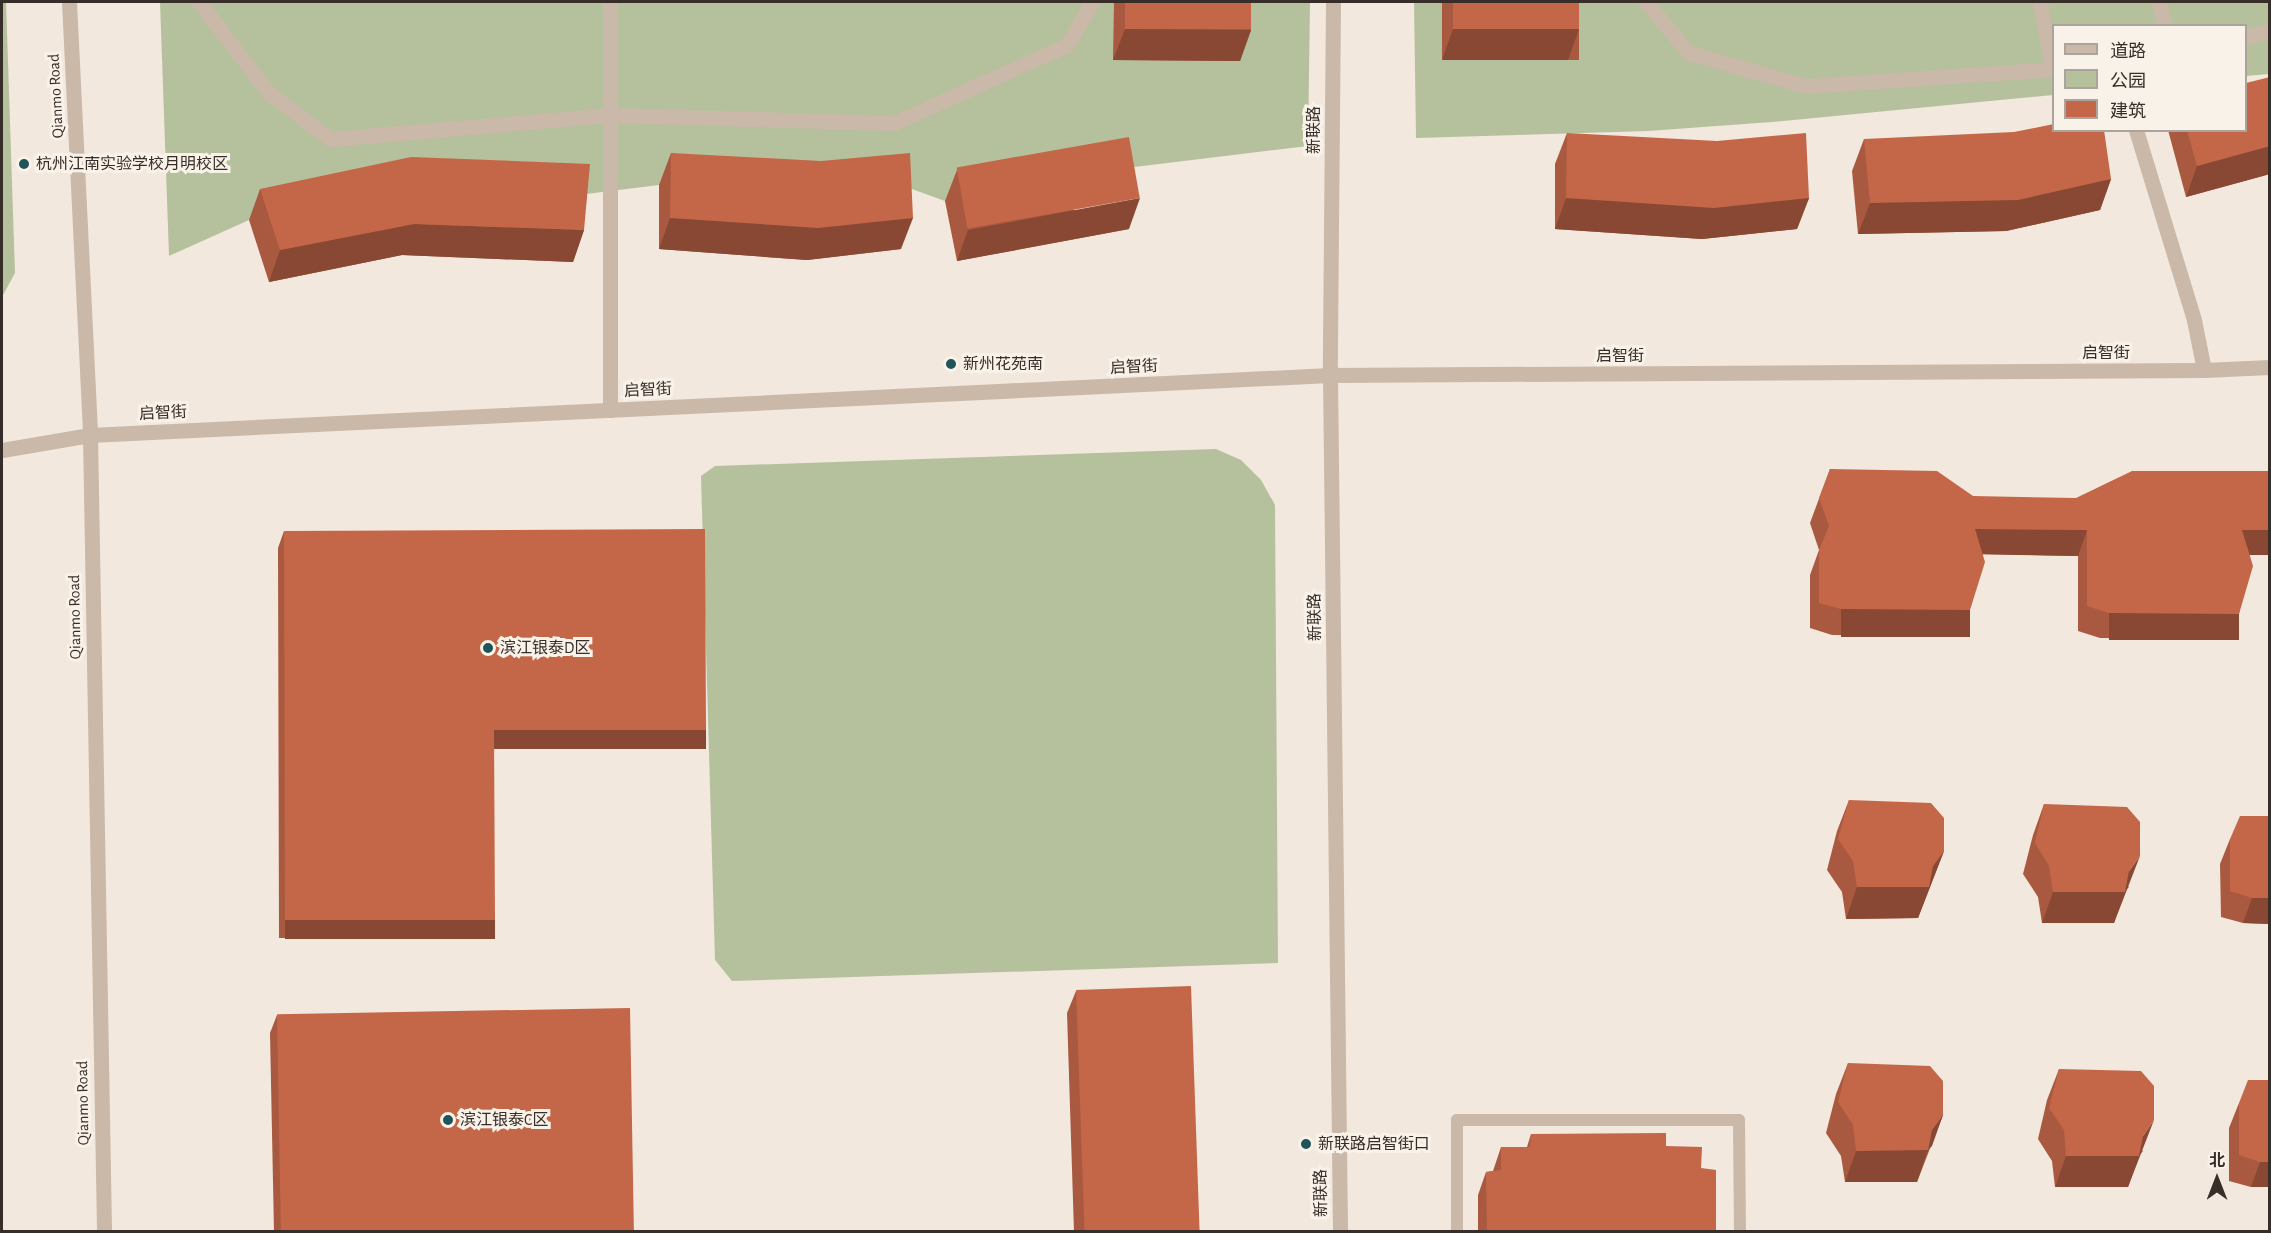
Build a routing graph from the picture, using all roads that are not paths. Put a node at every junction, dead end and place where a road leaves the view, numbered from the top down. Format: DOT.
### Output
graph roads {
  1 [pos="69,2"];
  2 [pos="200,2"];
  3 [pos="610,2"];
  4 [pos="1092,2"];
  5 [pos="1333,2"];
  6 [pos="1646,2"];
  7 [pos="2040,2"];
  8 [pos="2159,2"];
  9 [pos="2164,24"];
  10 [pos="2270,30"];
  11 [pos="2247,37"];
  12 [pos="2052,64"];
  13 [pos="2052,69"];
  14 [pos="610,115"];
  15 [pos="2137,132"];
  16 [pos="2270,367"];
  17 [pos="2204,370"];
  18 [pos="1330,375"];
  19 [pos="610,410"];
  20 [pos="90,435"];
  21 [pos="2,450"];
  22 [pos="104,1232"];
  23 [pos="1340,1232"];
  24 [pos="1457,1232"];
  25 [pos="1740,1232"];
  1 -- 20 [label="street, Qianmo Road"];
  2 -- 14 [label="street"];
  3 -- 14 [label="street"];
  4 -- 14 [label="street"];
  5 -- 18 [label="street, 新联路"];
  6 -- 13 [label="street"];
  7 -- 12 [label="street"];
  8 -- 9 [label="street"];
  10 -- 11 [label="street"];
  14 -- 19 [label="street"];
  15 -- 17 [label="street"];
  16 -- 17 [label="street, 启智街"];
  17 -- 18 [label="street, 启智街"];
  18 -- 19 [label="street, 启智街"];
  18 -- 23 [label="street, 新联路"];
  19 -- 20 [label="street, 启智街"];
  20 -- 21 [label="street, 启智街"];
  20 -- 22 [label="street, Qianmo Road"];
  24 -- 25 [label="lane"];
}
